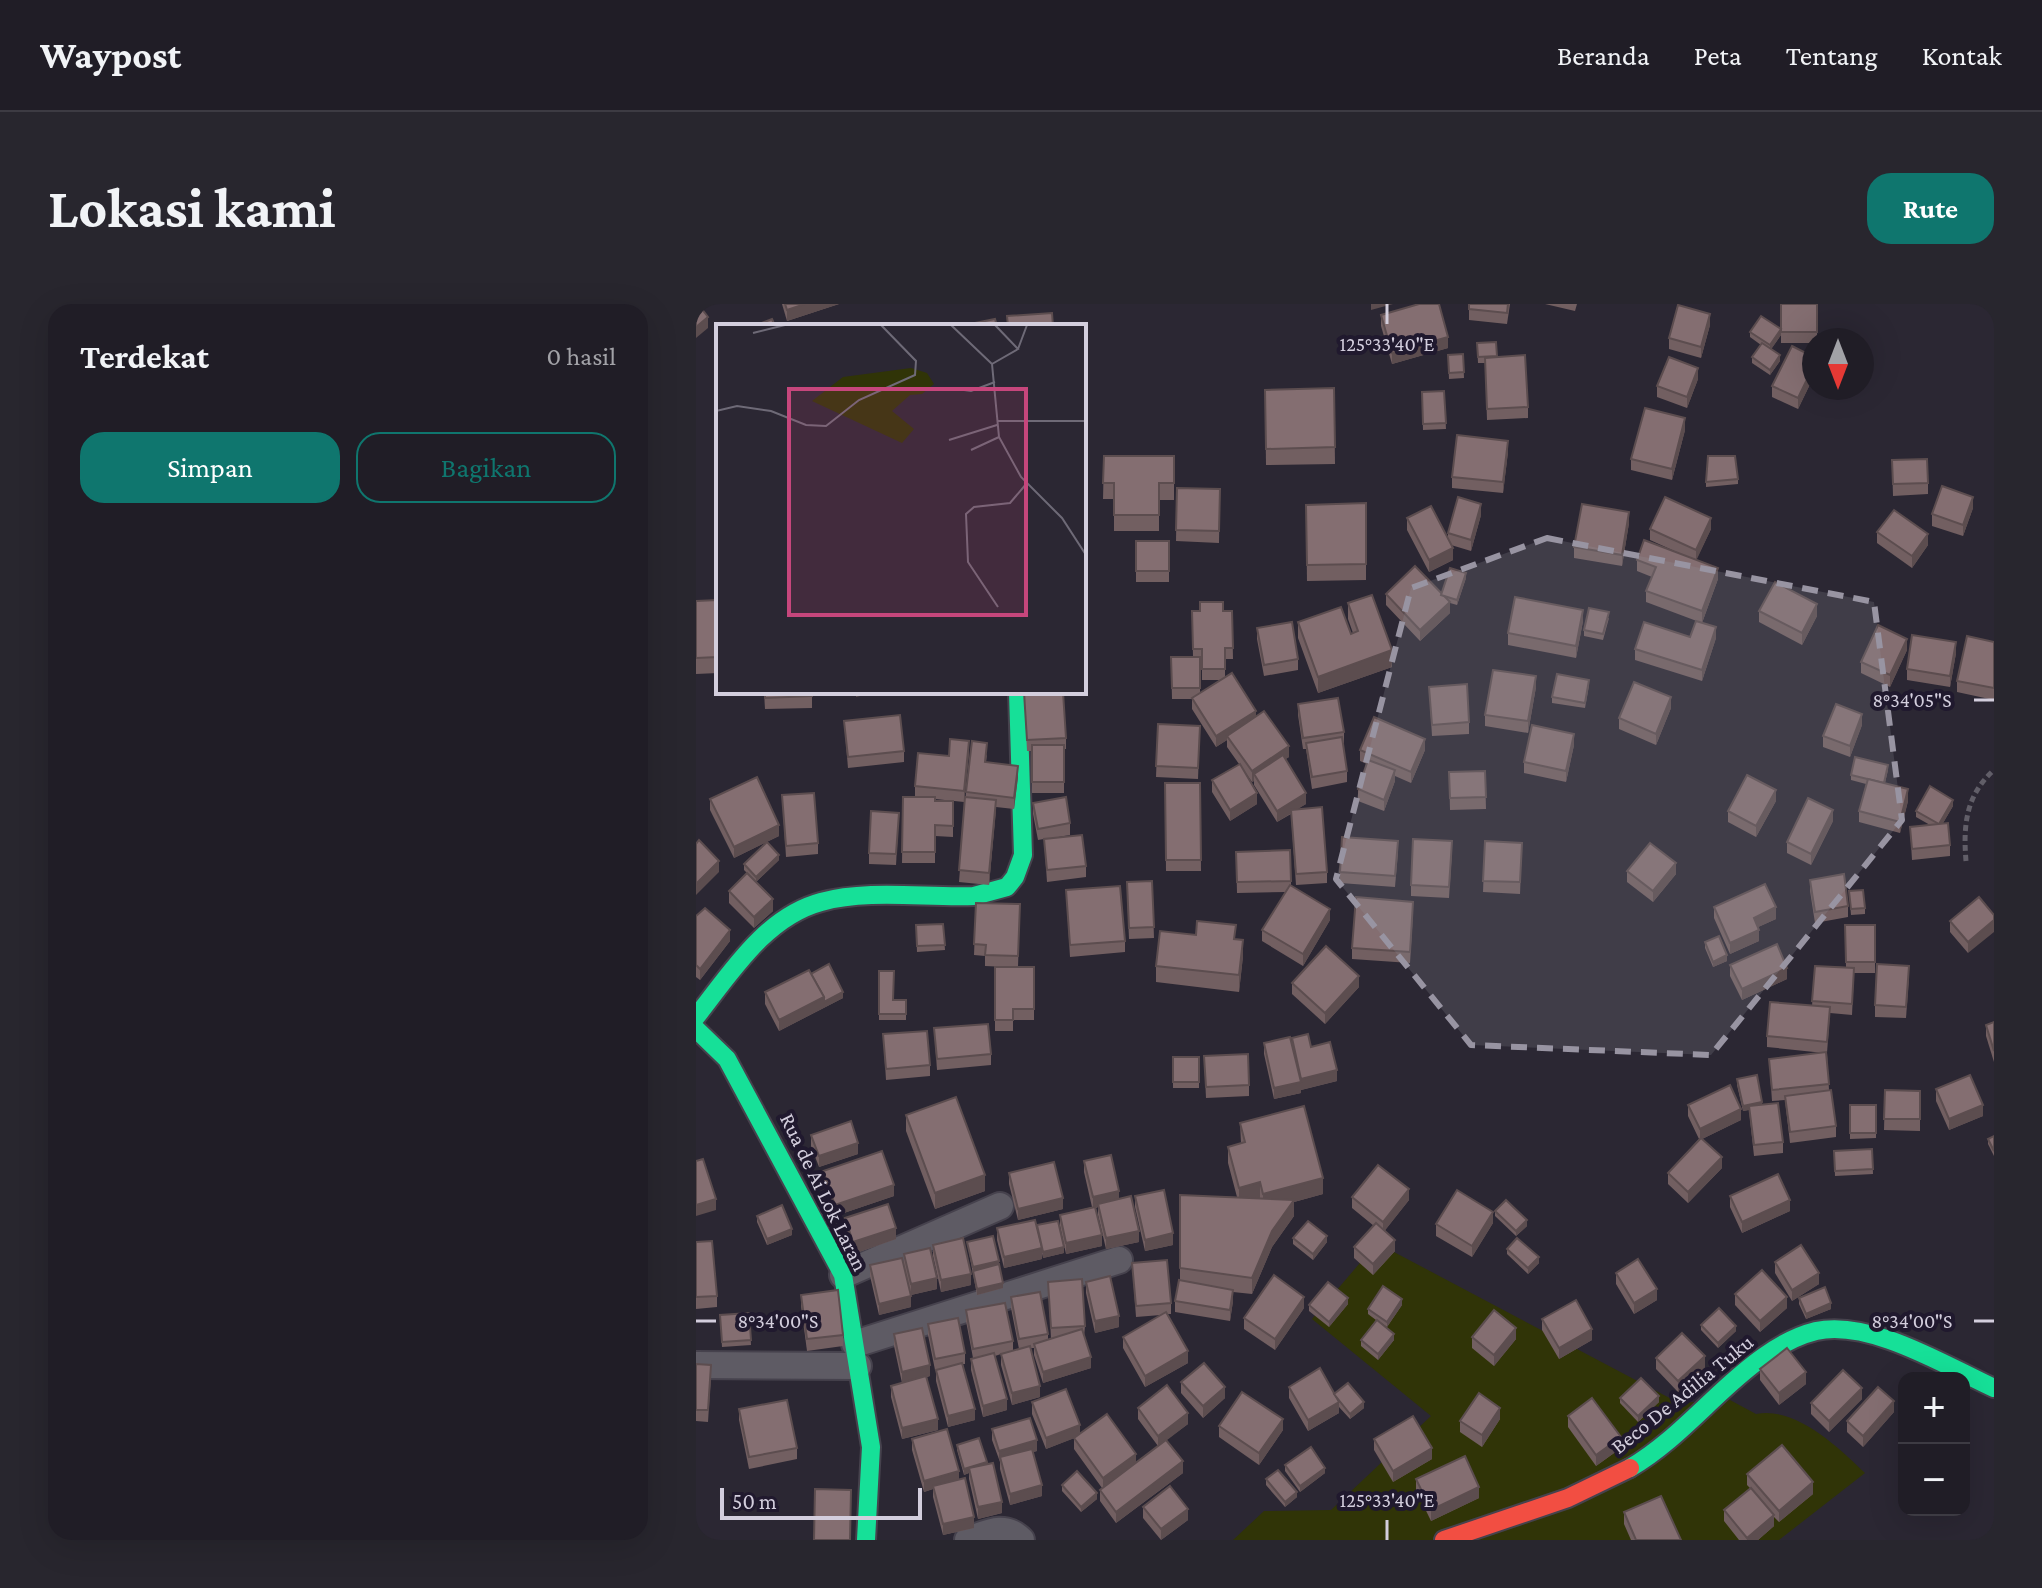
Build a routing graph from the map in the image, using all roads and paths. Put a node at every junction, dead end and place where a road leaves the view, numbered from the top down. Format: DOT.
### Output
graph roads {
  1 [pos="1018,694"];
  2 [pos="1994,770"];
  3 [pos="1966,861"];
  4 [pos="696,1017"];
  5 [pos="696,1029"];
  6 [pos="1000,1206"];
  7 [pos="1119,1260"];
  8 [pos="843,1275"];
  9 [pos="857,1355"];
  10 [pos="696,1365"];
  11 [pos="1994,1388"];
  12 [pos="866,1540"];
  13 [pos="968,1540"];
  14 [pos="1021,1540"];
  15 [pos="1444,1540"];
  1 -- 4 [label="street"];
  2 -- 3 [label="path"];
  5 -- 8 [label="street, Rua de Ai Lok Laran"];
  6 -- 8 [label="street"];
  7 -- 9 [label="street"];
  8 -- 9 [label="street, Rua de Ai Lok Laran"];
  9 -- 10 [label="street"];
  9 -- 12 [label="street, Rua de Ai Lok Laran"];
  11 -- 15 [label="street, Beco De Adilia Tuku"];
  13 -- 14 [label="street"];
}
